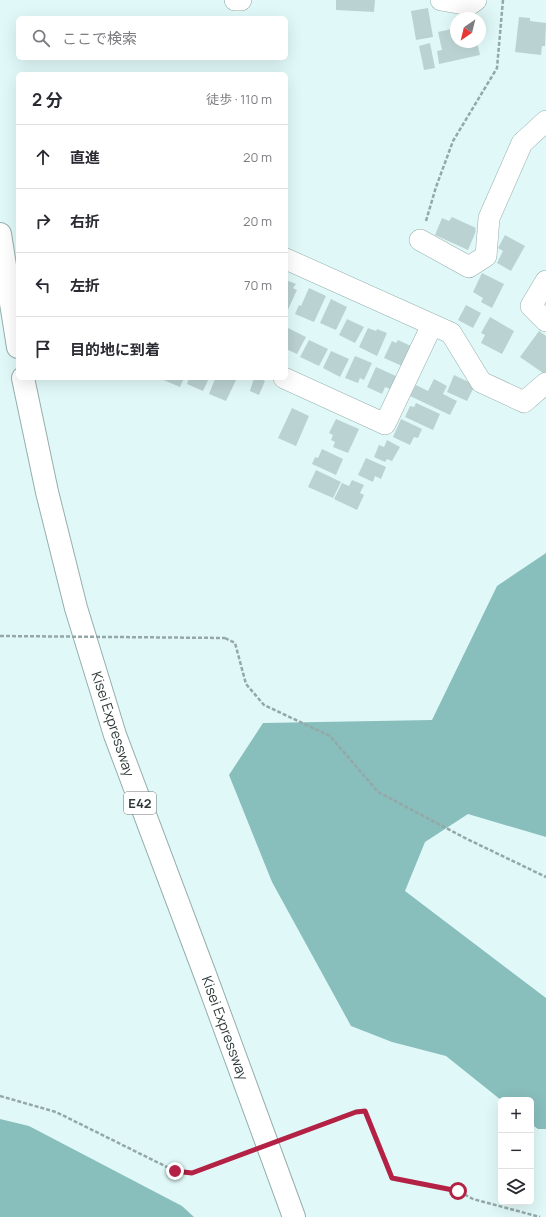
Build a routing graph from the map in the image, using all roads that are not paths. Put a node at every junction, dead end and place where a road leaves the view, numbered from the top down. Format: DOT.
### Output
graph roads {
  1 [pos="235,0"];
  2 [pos="241,0"];
  3 [pos="441,0"];
  4 [pos="476,0"];
  5 [pos="546,121"];
  6 [pos="0,234"];
  7 [pos="420,240"];
  8 [pos="288,260"];
  9 [pos="546,280"];
  10 [pos="546,321"];
  11 [pos="432,325"];
  12 [pos="16,334"];
  13 [pos="23,380"];
  14 [pos="288,380"];
  15 [pos="546,383"];
  16 [pos="294,1217"];
  1 -- 2 [label="street"];
  3 -- 4 [label="street"];
  5 -- 7 [label="street"];
  6 -- 12 [label="highway"];
  8 -- 11 [label="street"];
  9 -- 10 [label="street"];
  11 -- 14 [label="street"];
  11 -- 15 [label="street"];
  13 -- 16 [label="highway, Kisei Expressway / E42"];
}
